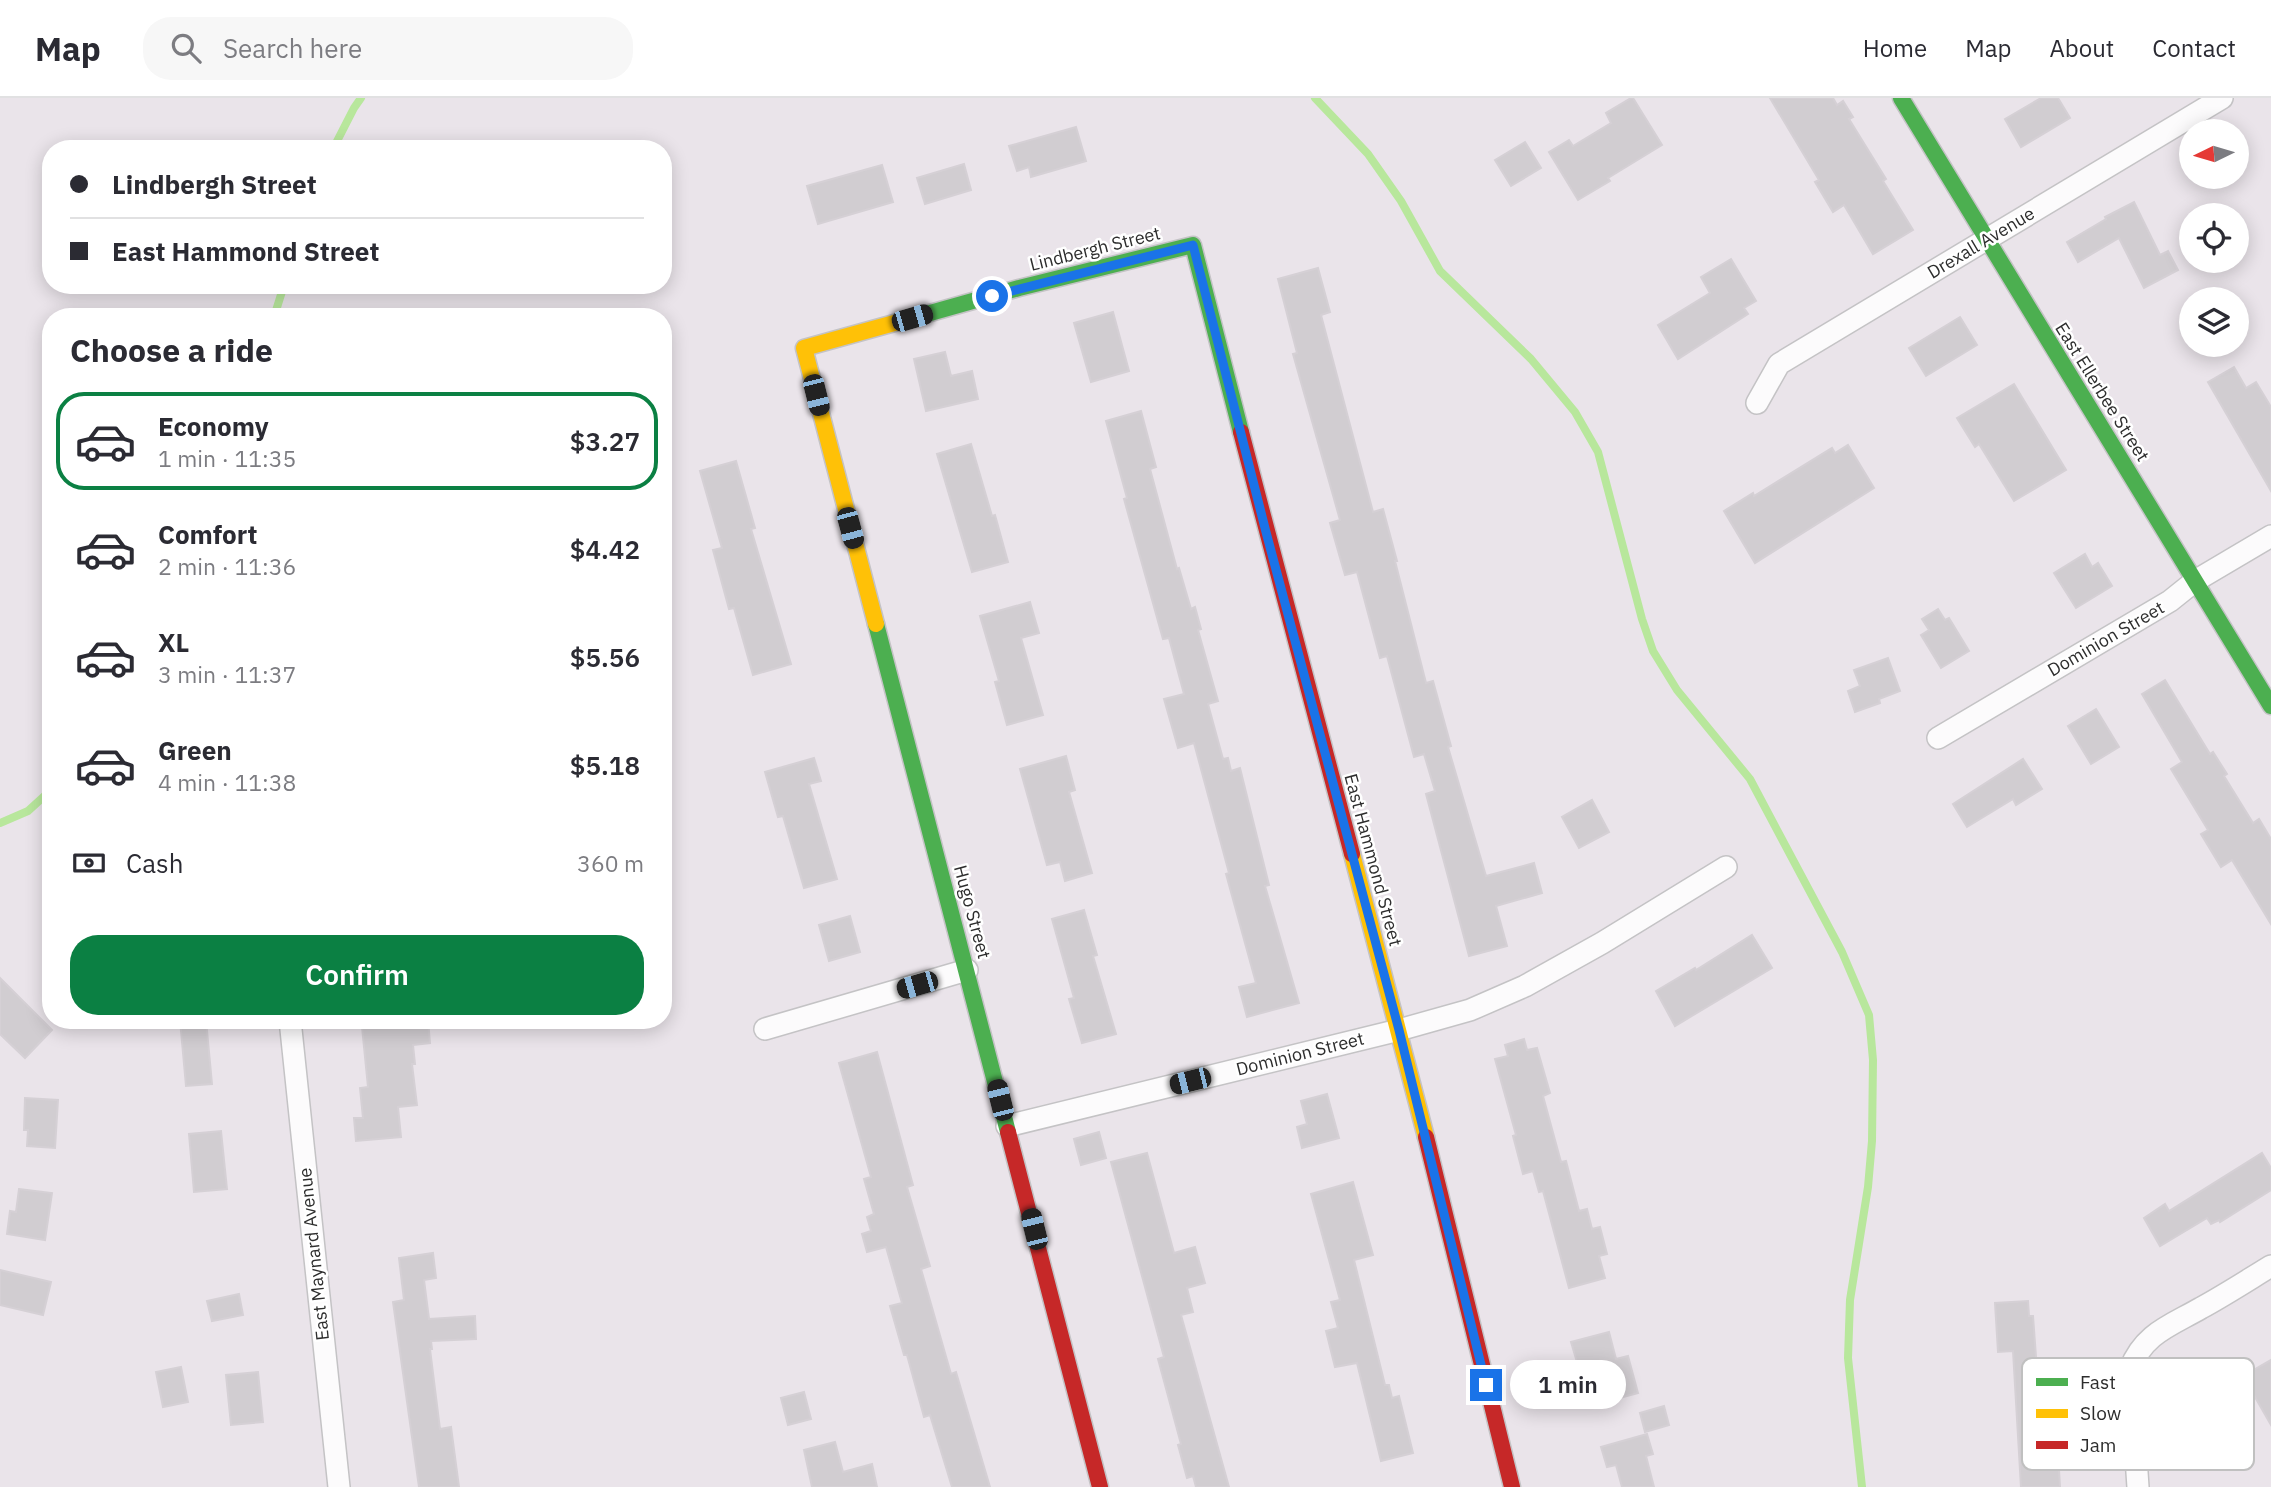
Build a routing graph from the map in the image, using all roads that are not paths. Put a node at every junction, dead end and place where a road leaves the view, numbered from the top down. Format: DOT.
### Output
graph roads {
  1 [pos="1901,98"];
  2 [pos="2222,98"];
  3 [pos="1987,240"];
  4 [pos="1193,245"];
  5 [pos="804,348"];
  6 [pos="1757,403"];
  7 [pos="2271,536"];
  8 [pos="2196,581"];
  9 [pos="2271,706"];
  10 [pos="1938,737"];
  11 [pos="1726,867"];
  12 [pos="967,970"];
  13 [pos="291,1029"];
  14 [pos="765,1030"];
  15 [pos="1399,1030"];
  16 [pos="1007,1126"];
  17 [pos="2271,1266"];
  18 [pos="2134,1358"];
  19 [pos="340,1487"];
  20 [pos="1100,1487"];
  21 [pos="1512,1487"];
  1 -- 3 [label="street, East Ellerbee Street"];
  2 -- 3 [label="street, Drexall Avenue"];
  3 -- 6 [label="street, Drexall Avenue"];
  3 -- 8 [label="street, East Ellerbee Street"];
  4 -- 5 [label="street, Lindbergh Street"];
  4 -- 15 [label="street, East Hammond Street"];
  5 -- 12 [label="street, Hugo Street"];
  7 -- 8 [label="street, Dominion Street"];
  8 -- 9 [label="street, East Ellerbee Street"];
  8 -- 10 [label="street, Dominion Street"];
  11 -- 15 [label="street, Dominion Street"];
  12 -- 14 [label="street"];
  12 -- 16 [label="street, Hugo Street"];
  13 -- 19 [label="street, East Maynard Avenue"];
  15 -- 16 [label="street, Dominion Street"];
  15 -- 21 [label="street, East Hammond Street"];
  16 -- 20 [label="street, Hugo Street"];
  17 -- 18 [label="street"];
}
